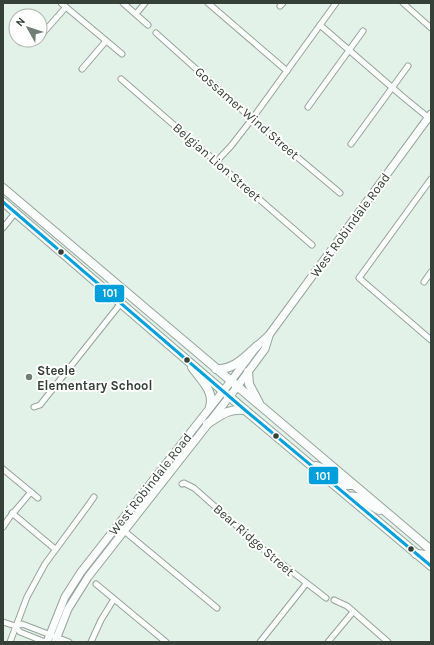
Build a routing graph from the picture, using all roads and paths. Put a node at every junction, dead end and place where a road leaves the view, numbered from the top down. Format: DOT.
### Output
graph roads {
  1 [pos="61,3"];
  2 [pos="123,3"];
  3 [pos="145,3"];
  4 [pos="208,3"];
  5 [pos="336,3"];
  6 [pos="403,3"];
  7 [pos="66,7"];
  8 [pos="136,14"];
  9 [pos="148,25"];
  10 [pos="320,25"];
  11 [pos="48,27"];
  12 [pos="431,28"];
  13 [pos="363,31"];
  14 [pos="156,33"];
  15 [pos="106,41"];
  16 [pos="348,51"];
  17 [pos="122,54"];
  18 [pos="408,66"];
  19 [pos="82,69"];
  20 [pos="287,71"];
  21 [pos="121,79"];
  22 [pos="392,88"];
  23 [pos="308,106"];
  24 [pos="430,117"];
  25 [pos="252,119"];
  26 [pos="351,144"];
  27 [pos="216,162"];
  28 [pos="431,179"];
  29 [pos="3,188"];
  30 [pos="340,193"];
  31 [pos="3,196"];
  32 [pos="14,198"];
  33 [pos="3,202"];
  34 [pos="15,213"];
  35 [pos="45,224"];
  36 [pos="3,228"];
  37 [pos="312,245"];
  38 [pos="431,272"];
  39 [pos="93,280"];
  40 [pos="424,282"];
  41 [pos="128,293"];
  42 [pos="121,303"];
  43 [pos="157,318"];
  44 [pos="269,335"];
  45 [pos="431,340"];
  46 [pos="257,346"];
  47 [pos="183,355"];
  48 [pos="216,369"];
  49 [pos="248,372"];
  50 [pos="234,384"];
  51 [pos="227,394"];
  52 [pos="260,406"];
  53 [pos="34,407"];
  54 [pos="210,407"];
  55 [pos="245,410"];
  56 [pos="207,424"];
  57 [pos="179,448"];
  58 [pos="308,463"];
  59 [pos="3,469"];
  60 [pos="168,474"];
  61 [pos="182,484"];
  62 [pos="353,484"];
  63 [pos="31,492"];
  64 [pos="94,497"];
  65 [pos="349,497"];
  66 [pos="38,498"];
  67 [pos="12,513"];
  68 [pos="387,513"];
  69 [pos="117,526"];
  70 [pos="3,527"];
  71 [pos="123,532"];
  72 [pos="55,549"];
  73 [pos="431,550"];
  74 [pos="416,554"];
  75 [pos="431,558"];
  76 [pos="431,566"];
  77 [pos="96,584"];
  78 [pos="306,584"];
  79 [pos="326,598"];
  80 [pos="114,599"];
  81 [pos="334,600"];
  82 [pos="216,608"];
  83 [pos="353,612"];
  84 [pos="3,622"];
  85 [pos="16,626"];
  86 [pos="54,638"];
  87 [pos="10,642"];
  88 [pos="46,642"];
  89 [pos="69,642"];
  90 [pos="91,642"];
  91 [pos="166,642"];
  92 [pos="260,642"];
  93 [pos="328,642"];
  94 [pos="387,642"];
  1 -- 7 [label="street"];
  2 -- 8 [label="street"];
  3 -- 8 [label="street"];
  4 -- 20 [label="street"];
  5 -- 10 [label="street"];
  6 -- 12 [label="street"];
  7 -- 11 [label="street"];
  7 -- 15 [label="street"];
  8 -- 9 [label="street"];
  10 -- 16 [label="street"];
  10 -- 20 [label="street"];
  13 -- 16 [label="street"];
  14 -- 25 [label="street, Gossamer Wind Street"];
  15 -- 17 [label="street"];
  15 -- 19 [label="street"];
  16 -- 22 [label="street"];
  16 -- 23 [label="street"];
  18 -- 22 [label="street"];
  20 -- 25 [label="street"];
  21 -- 27 [label="street, Belgian Lion Street"];
  22 -- 24 [label="street"];
  22 -- 26 [label="street"];
  24 -- 44 [label="main road, West Robindale Road"];
  25 -- 27 [label="street"];
  25 -- 30 [label="street, Gossamer Wind Street"];
  27 -- 37 [label="street, Belgian Lion Street"];
  28 -- 45 [label="street"];
  29 -- 32 [label="main road"];
  31 -- 32 [label="main road"];
  32 -- 35 [label="main road"];
  33 -- 34 [label="main road"];
  34 -- 35 [label="main road"];
  34 -- 36 [label="street"];
  34 -- 39 [label="main road"];
  35 -- 41 [label="main road"];
  38 -- 40 [label="street"];
  39 -- 41 [label="main road"];
  39 -- 42 [label="main road"];
  41 -- 43 [label="main road"];
  42 -- 43 [label="main road"];
  42 -- 47 [label="main road"];
  42 -- 53 [label="street"];
  43 -- 48 [label="main road"];
  44 -- 46 [label="main road, West Robindale Road"];
  44 -- 49 [label="main road, West Robindale Road"];
  46 -- 48 [label="main road"];
  46 -- 50 [label="main road, West Robindale Road"];
  47 -- 51 [label="main road"];
  47 -- 54 [label="main road"];
  48 -- 50 [label="main road"];
  49 -- 50 [label="main road, West Robindale Road"];
  49 -- 52 [label="main road"];
  50 -- 51 [label="main road, West Robindale Road"];
  50 -- 52 [label="main road"];
  51 -- 54 [label="main road, West Robindale Road"];
  51 -- 55 [label="main road"];
  51 -- 56 [label="main road, West Robindale Road"];
  52 -- 62 [label="main road"];
  54 -- 57 [label="main road, West Robindale Road"];
  55 -- 56 [label="main road"];
  55 -- 58 [label="main road"];
  56 -- 60 [label="main road, West Robindale Road"];
  57 -- 60 [label="main road"];
  57 -- 69 [label="main road, West Robindale Road"];
  58 -- 62 [label="main road"];
  58 -- 65 [label="main road"];
  59 -- 63 [label="street"];
  60 -- 71 [label="main road, West Robindale Road"];
  61 -- 78 [label="street, Bear Ridge Street"];
  62 -- 68 [label="main road"];
  63 -- 66 [label="street"];
  63 -- 67 [label="street"];
  64 -- 72 [label="street"];
  65 -- 68 [label="main road"];
  65 -- 74 [label="main road"];
  67 -- 70 [label="street"];
  67 -- 72 [label="street"];
  68 -- 73 [label="main road"];
  69 -- 71 [label="street"];
  69 -- 86 [label="main road, West Robindale Road"];
  71 -- 82 [label="street"];
  71 -- 86 [label="main road, West Robindale Road"];
  72 -- 85 [label="street"];
  74 -- 75 [label="main road"];
  74 -- 76 [label="main road"];
  77 -- 80 [label="street"];
  78 -- 79 [label="street, Bear Ridge Street"];
  78 -- 92 [label="street"];
  80 -- 90 [label="street"];
  80 -- 91 [label="street"];
  81 -- 83 [label="street"];
  83 -- 93 [label="street"];
  83 -- 94 [label="street"];
  84 -- 85 [label="street"];
  85 -- 86 [label="street"];
  85 -- 87 [label="street"];
  85 -- 88 [label="street"];
  86 -- 88 [label="main road, West Robindale Road"];
  86 -- 89 [label="street"];
}
